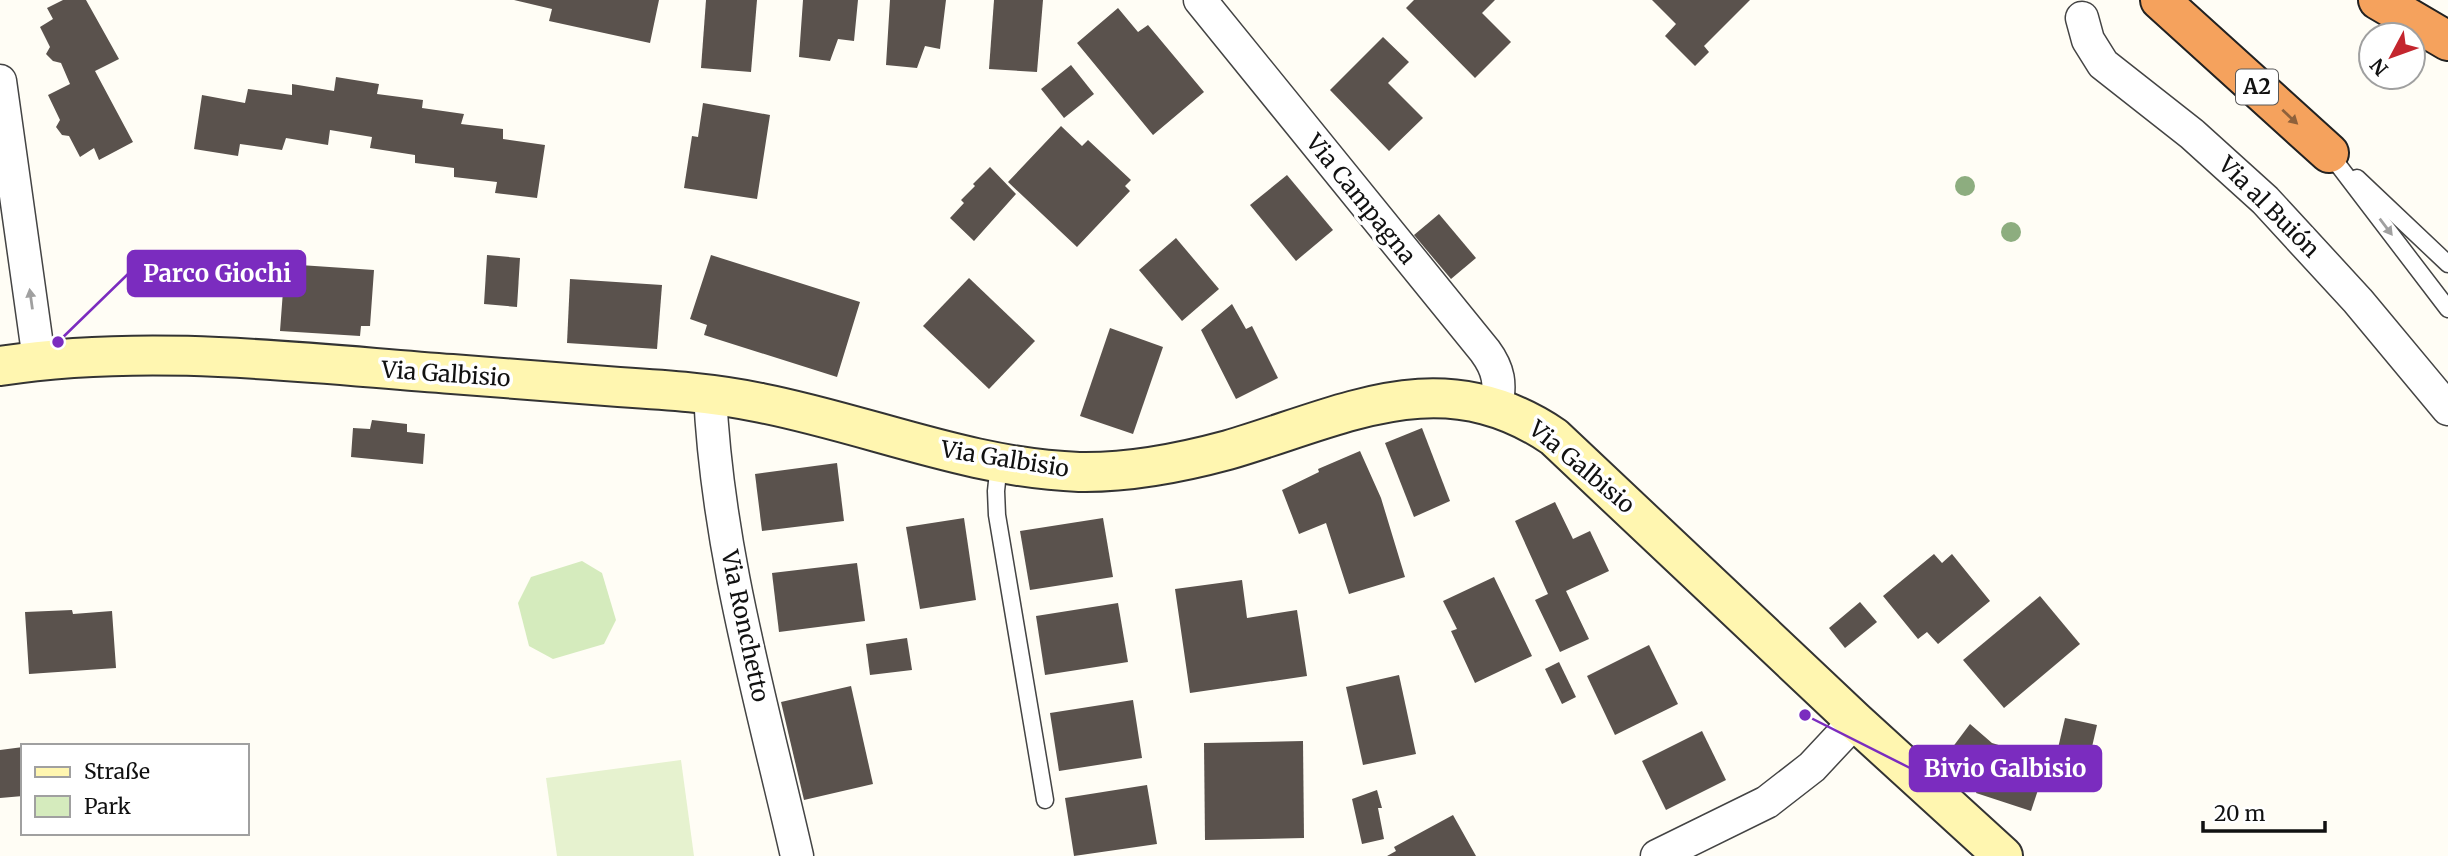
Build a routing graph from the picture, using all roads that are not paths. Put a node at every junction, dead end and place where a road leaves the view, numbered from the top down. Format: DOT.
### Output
graph roads {
  1 [pos="1200,0"];
  2 [pos="2160,0"];
  3 [pos="2378,0"];
  4 [pos="2082,9"];
  5 [pos="2448,41"];
  6 [pos="0,80"];
  7 [pos="2329,153"];
  8 [pos="2448,264"];
  9 [pos="2448,309"];
  10 [pos="39,360"];
  11 [pos="0,366"];
  12 [pos="710,393"];
  13 [pos="1496,407"];
  14 [pos="2448,409"];
  15 [pos="999,463"];
  16 [pos="1855,721"];
  17 [pos="1045,800"];
  18 [pos="797,856"];
  19 [pos="1657,856"];
  20 [pos="2003,856"];
  1 -- 13 [label="street, Via Campagna"];
  2 -- 7 [label="highway, A2, one-way"];
  3 -- 5 [label="highway"];
  4 -- 14 [label="street, Via al Buión"];
  10 -- 6 [label="street, one-way"];
  7 -- 8 [label="lane"];
  7 -- 9 [label="lane, one-way"];
  10 -- 11 [label="street, Via Galbisio"];
  10 -- 12 [label="street, Via Galbisio"];
  12 -- 15 [label="street, Via Galbisio"];
  12 -- 18 [label="street, Via Ronchetto"];
  13 -- 15 [label="street, Via Galbisio"];
  13 -- 16 [label="street, Via Galbisio"];
  15 -- 17 [label="lane"];
  16 -- 19 [label="street"];
  16 -- 20 [label="street, Via Galbisio"];
}
